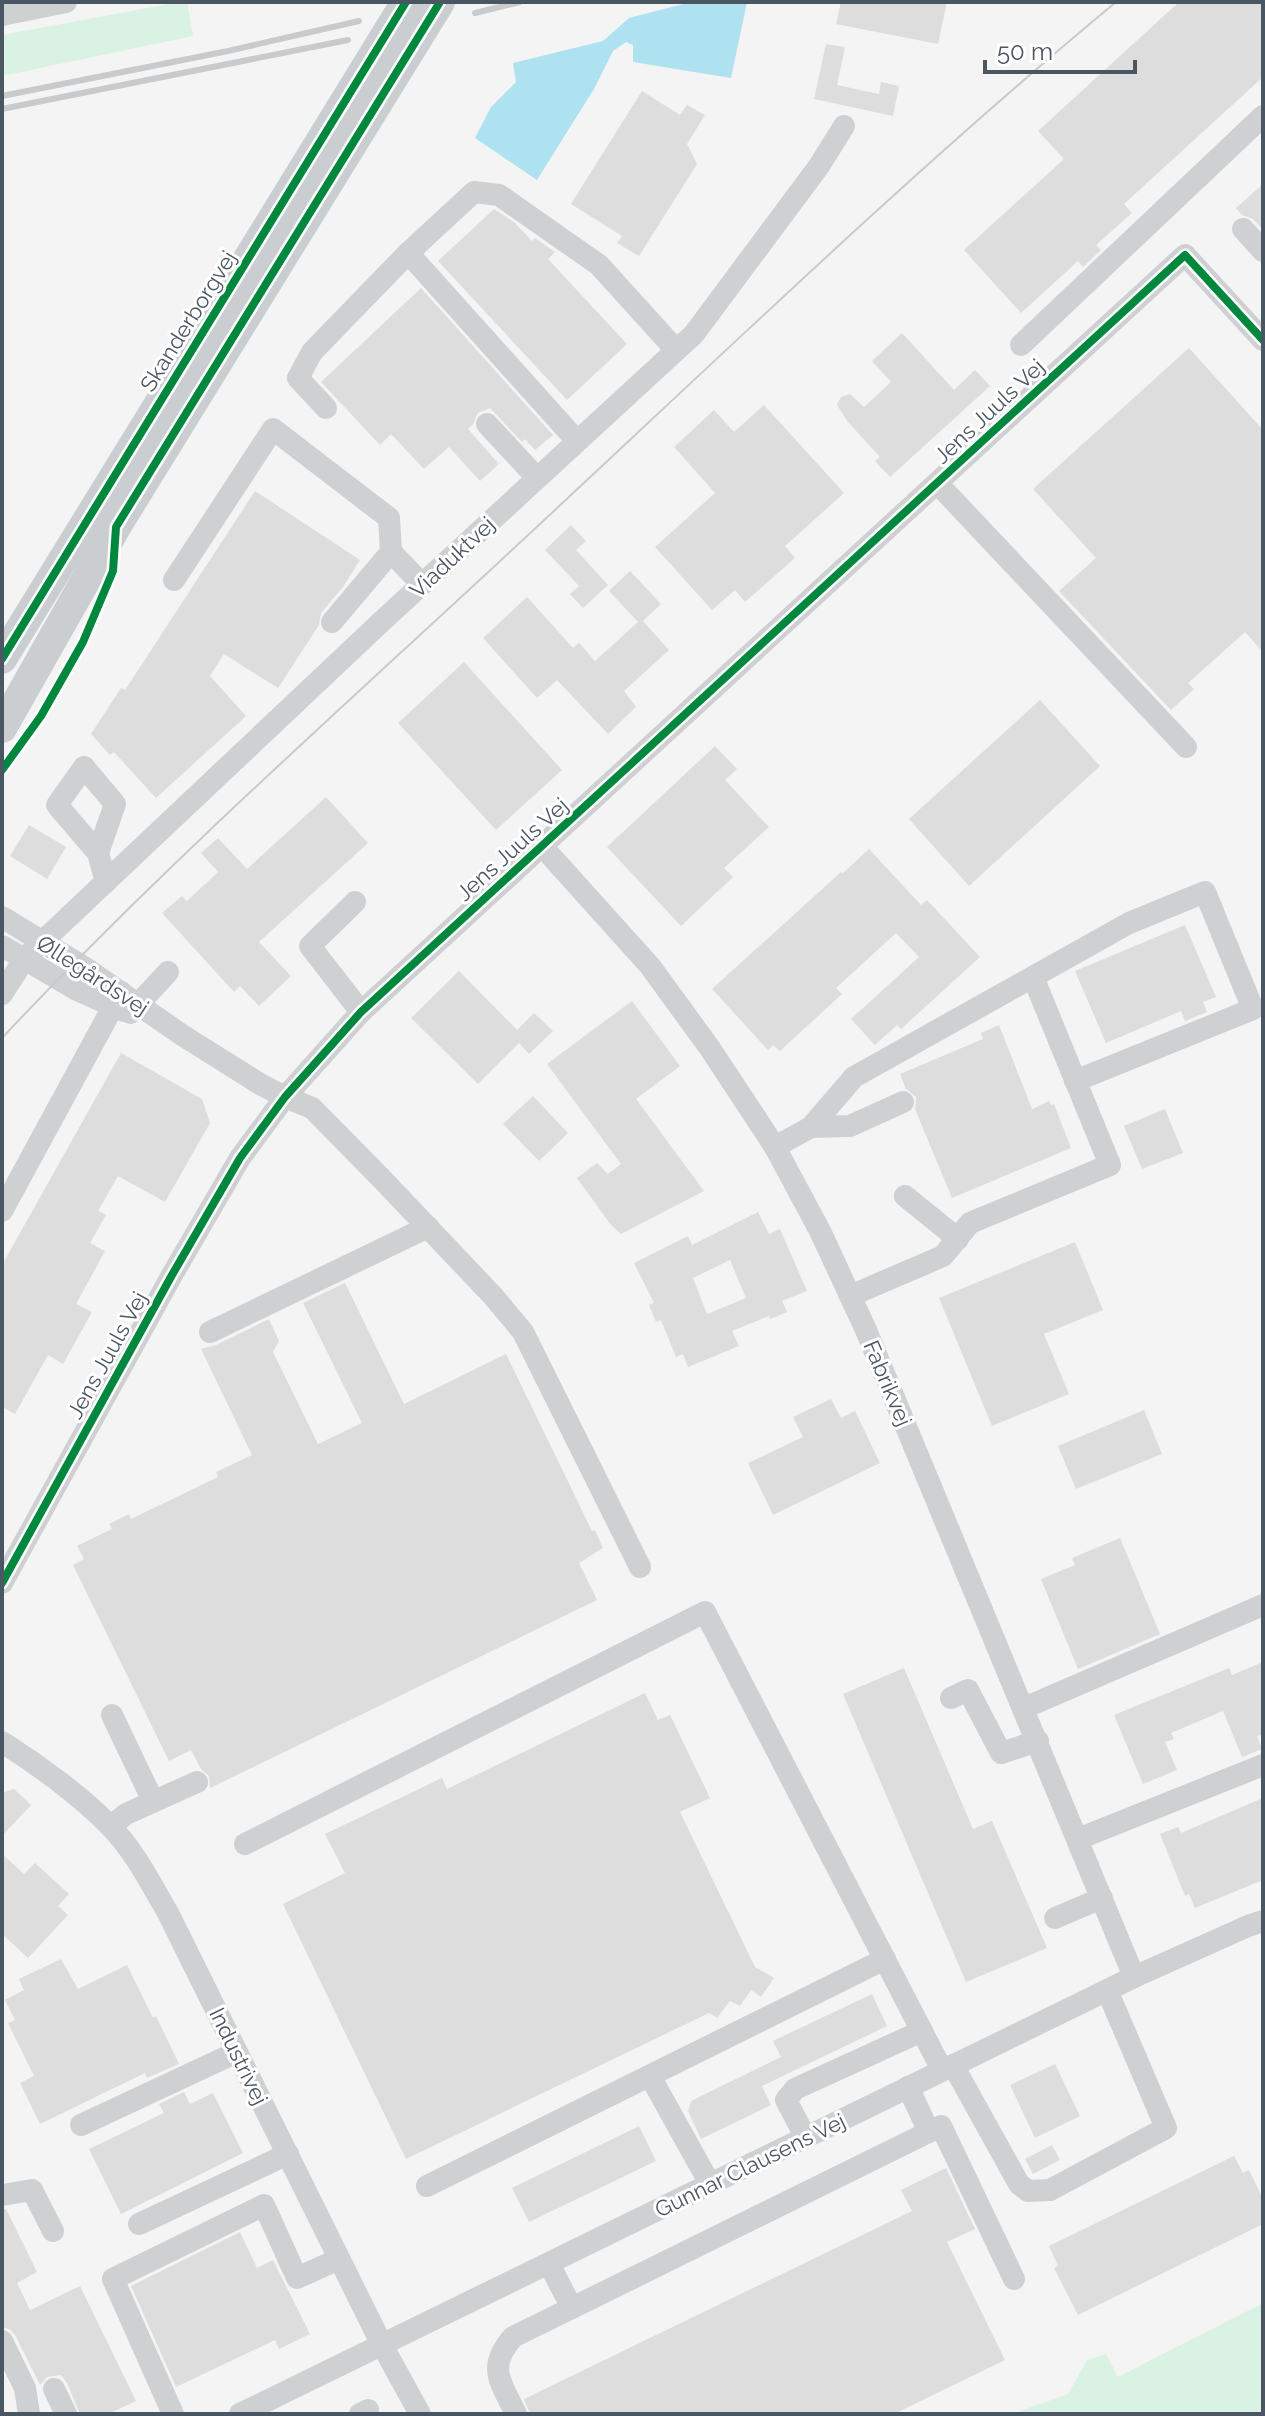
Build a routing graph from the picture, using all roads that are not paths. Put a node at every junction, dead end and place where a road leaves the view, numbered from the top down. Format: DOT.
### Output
graph roads {
  1 [pos="66,2"];
  2 [pos="406,2"];
  3 [pos="440,2"];
  4 [pos="2,15"];
  5 [pos="1263,116"];
  6 [pos="844,126"];
  7 [pos="1243,229"];
  8 [pos="1263,251"];
  9 [pos="408,253"];
  10 [pos="1263,340"];
  11 [pos="1021,345"];
  12 [pos="676,350"];
  13 [pos="326,408"];
  14 [pos="487,424"];
  15 [pos="577,441"];
  16 [pos="537,478"];
  17 [pos="937,483"];
  18 [pos="391,552"];
  19 [pos="174,580"];
  20 [pos="422,584"];
  21 [pos="332,622"];
  22 [pos="2,659"];
  23 [pos="2,728"];
  24 [pos="1186,747"];
  25 [pos="542,846"];
  26 [pos="98,853"];
  27 [pos="106,882"];
  28 [pos="355,902"];
  29 [pos="2,917"];
  30 [pos="42,942"];
  31 [pos="2,946"];
  32 [pos="25,958"];
  33 [pos="168,972"];
  34 [pos="1033,977"];
  35 [pos="2,994"];
  36 [pos="126,1004"];
  37 [pos="361,1012"];
  38 [pos="1075,1081"];
  39 [pos="285,1097"];
  40 [pos="903,1102"];
  41 [pos="811,1127"];
  42 [pos="775,1147"];
  43 [pos="8,1185"];
  44 [pos="905,1196"];
  45 [pos="2,1211"];
  46 [pos="428,1227"];
  47 [pos="958,1239"];
  48 [pos="850,1296"];
  49 [pos="210,1332"];
  50 [pos="640,1567"];
  51 [pos="5,1570"];
  52 [pos="1263,1605"];
  53 [pos="951,1698"];
  54 [pos="1024,1708"];
  55 [pos="112,1715"];
  56 [pos="1038,1741"];
  57 [pos="2,1742"];
  58 [pos="1263,1765"];
  59 [pos="197,1782"];
  60 [pos="153,1801"];
  61 [pos="111,1826"];
  62 [pos="1078,1839"];
  63 [pos="245,1844"];
  64 [pos="1102,1898"];
  65 [pos="1055,1918"];
  66 [pos="1263,1921"];
  67 [pos="885,1959"];
  68 [pos="1134,1977"];
  69 [pos="1107,1990"];
  70 [pos="922,2031"];
  71 [pos="237,2052"];
  72 [pos="948,2068"];
  73 [pos="650,2076"];
  74 [pos="908,2087"];
  75 [pos="81,2125"];
  76 [pos="929,2132"];
  77 [pos="806,2138"];
  78 [pos="288,2154"];
  79 [pos="710,2184"];
  80 [pos="427,2186"];
  81 [pos="2,2195"];
  82 [pos="139,2224"];
  83 [pos="53,2231"];
  84 [pos="339,2259"];
  85 [pos="549,2264"];
  86 [pos="1014,2279"];
  87 [pos="572,2308"];
  88 [pos="2,2341"];
  89 [pos="382,2345"];
  90 [pos="54,2389"];
  91 [pos="284,2404"];
  92 [pos="29,2414"];
  93 [pos="66,2414"];
  94 [pos="173,2414"];
  95 [pos="240,2414"];
  96 [pos="420,2414"];
  97 [pos="516,2414"];
  1 -- 4 [label="street"];
  2 -- 22 [label="main road, Skanderborgvej"];
  3 -- 23 [label="main road"];
  5 -- 11 [label="street"];
  6 -- 12 [label="street, Viaduktvej"];
  7 -- 8 [label="street"];
  9 -- 12 [label="street"];
  9 -- 13 [label="street"];
  9 -- 15 [label="street"];
  10 -- 17 [label="street, Jens Juuls Vej"];
  12 -- 15 [label="street, Viaduktvej"];
  14 -- 16 [label="street"];
  15 -- 16 [label="street, Viaduktvej"];
  16 -- 20 [label="street, Viaduktvej"];
  17 -- 24 [label="street"];
  17 -- 25 [label="street, Jens Juuls Vej"];
  18 -- 19 [label="street"];
  18 -- 20 [label="street"];
  18 -- 21 [label="street"];
  20 -- 27 [label="street, Viaduktvej"];
  25 -- 37 [label="street, Jens Juuls Vej"];
  25 -- 42 [label="street, Fabrikvej"];
  26 -- 27 [label="street"];
  27 -- 30 [label="street, Viaduktvej"];
  28 -- 37 [label="street"];
  29 -- 30 [label="street, Øllegårdsvej"];
  30 -- 32 [label="street, Viaduktvej"];
  30 -- 36 [label="street, Øllegårdsvej"];
  31 -- 32 [label="street, Øllegårdsvej"];
  32 -- 35 [label="street, Viaduktvej"];
  32 -- 36 [label="street, Øllegårdsvej"];
  33 -- 36 [label="street"];
  34 -- 38 [label="street"];
  34 -- 38 [label="street"];
  34 -- 41 [label="street"];
  36 -- 39 [label="street, Øllegårdsvej"];
  36 -- 43 [label="street"];
  37 -- 39 [label="street, Jens Juuls Vej"];
  38 -- 47 [label="street"];
  39 -- 46 [label="street, Øllegårdsvej"];
  39 -- 51 [label="street, Jens Juuls Vej"];
  40 -- 41 [label="street"];
  41 -- 42 [label="street"];
  42 -- 48 [label="street, Fabrikvej"];
  43 -- 45 [label="street"];
  44 -- 47 [label="street"];
  46 -- 49 [label="street"];
  46 -- 50 [label="street, Øllegårdsvej"];
  47 -- 48 [label="street"];
  48 -- 54 [label="street, Fabrikvej"];
  52 -- 54 [label="street"];
  53 -- 56 [label="street"];
  54 -- 56 [label="street, Fabrikvej"];
  55 -- 60 [label="street"];
  56 -- 62 [label="street, Fabrikvej"];
  57 -- 61 [label="street, Industrivej"];
  58 -- 62 [label="street"];
  59 -- 60 [label="street"];
  60 -- 61 [label="street"];
  61 -- 71 [label="street, Industrivej"];
  62 -- 64 [label="street, Fabrikvej"];
  63 -- 67 [label="street"];
  64 -- 65 [label="street"];
  64 -- 68 [label="street, Fabrikvej"];
  66 -- 68 [label="street, Gunnar Clausens Vej"];
  67 -- 70 [label="street"];
  67 -- 73 [label="street"];
  68 -- 69 [label="street, Gunnar Clausens Vej"];
  69 -- 72 [label="street, Gunnar Clausens Vej"];
  69 -- 72 [label="street"];
  70 -- 72 [label="street"];
  70 -- 77 [label="street"];
  71 -- 75 [label="street"];
  71 -- 78 [label="street, Industrivej"];
  72 -- 74 [label="street, Gunnar Clausens Vej"];
  73 -- 79 [label="street"];
  73 -- 80 [label="street"];
  74 -- 76 [label="street"];
  74 -- 77 [label="street, Gunnar Clausens Vej"];
  76 -- 86 [label="street"];
  76 -- 87 [label="street"];
  77 -- 79 [label="street, Gunnar Clausens Vej"];
  78 -- 82 [label="street"];
  78 -- 84 [label="street, Industrivej"];
  79 -- 85 [label="street, Gunnar Clausens Vej"];
  81 -- 83 [label="street"];
  84 -- 89 [label="street, Industrivej"];
  84 -- 94 [label="street"];
  85 -- 87 [label="street"];
  85 -- 89 [label="street, Gunnar Clausens Vej"];
  87 -- 97 [label="street"];
  88 -- 92 [label="street"];
  89 -- 91 [label="street, Gunnar Clausens Vej"];
  89 -- 96 [label="street, Industrivej"];
  90 -- 93 [label="street"];
  91 -- 95 [label="street, Gunnar Clausens Vej"];
}
